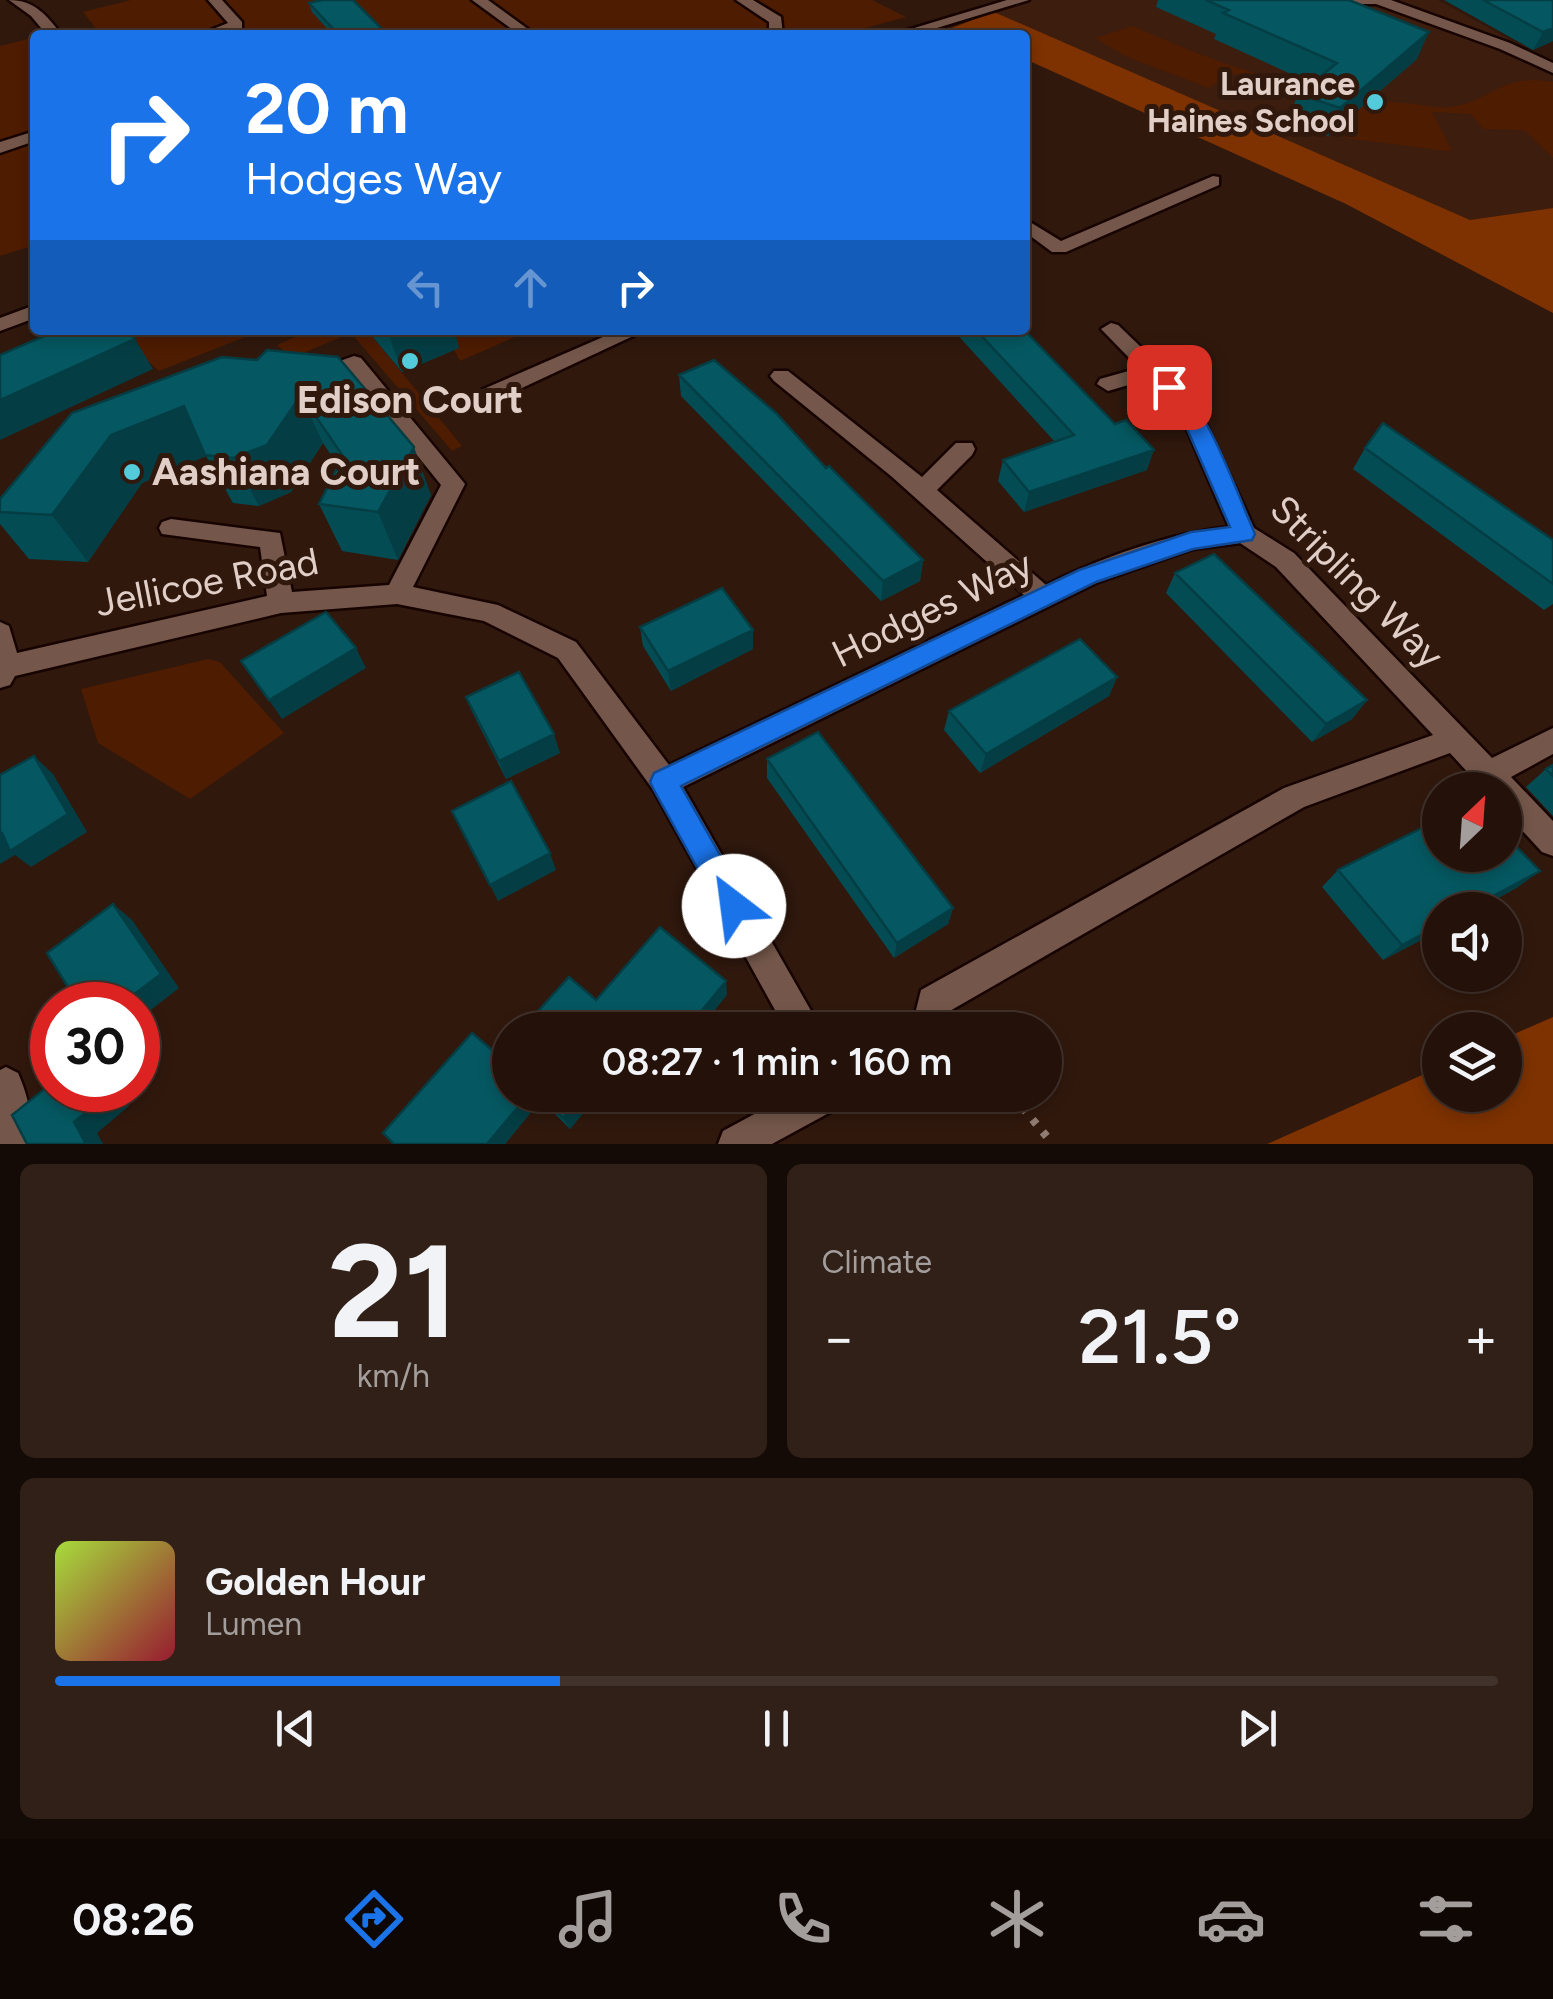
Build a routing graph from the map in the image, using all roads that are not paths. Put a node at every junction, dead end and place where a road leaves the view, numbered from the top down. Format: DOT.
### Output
graph roads {
  1 [pos="16,0"];
  2 [pos="215,0"];
  3 [pos="479,0"];
  4 [pos="743,0"];
  5 [pos="1022,0"];
  6 [pos="1341,0"];
  7 [pos="1377,0"];
  8 [pos="51,30"];
  9 [pos="242,30"];
  10 [pos="522,30"];
  11 [pos="776,30"];
  12 [pos="917,30"];
  13 [pos="1553,69"];
  14 [pos="30,138"];
  15 [pos="0,148"];
  16 [pos="1213,181"];
  17 [pos="1030,227"];
  18 [pos="30,313"];
  19 [pos="0,325"];
  20 [pos="1112,329"];
  21 [pos="625,335"];
  22 [pos="1153,371"];
  23 [pos="781,376"];
  24 [pos="301,383"];
  25 [pos="1108,384"];
  26 [pos="473,402"];
  27 [pos="964,449"];
  28 [pos="922,490"];
  29 [pos="171,528"];
  30 [pos="1244,534"];
  31 [pos="398,594"];
  32 [pos="1043,597"];
  33 [pos="282,603"];
  34 [pos="0,633"];
  35 [pos="3,672"];
  36 [pos="1456,739"];
  37 [pos="1553,740"];
  38 [pos="1489,772"];
  39 [pos="1495,772"];
  40 [pos="664,782"];
  41 [pos="1522,808"];
  42 [pos="1553,842"];
  43 [pos="795,1012"];
  44 [pos="932,1012"];
  45 [pos="6,1085"];
  46 [pos="794,1112"];
  47 [pos="12,1144"];
  48 [pos="736,1144"];
  1 -- 8 [label="street"];
  2 -- 9 [label="street"];
  3 -- 10 [label="street"];
  4 -- 11 [label="street"];
  5 -- 12 [label="street"];
  6 -- 7 [label="street"];
  7 -- 13 [label="street"];
  14 -- 15 [label="street"];
  16 -- 17 [label="street"];
  18 -- 19 [label="street"];
  20 -- 22 [label="street, Stripling Way"];
  21 -- 26 [label="street"];
  22 -- 25 [label="street"];
  22 -- 30 [label="street, Stripling Way"];
  23 -- 28 [label="street"];
  24 -- 31 [label="street"];
  27 -- 28 [label="street"];
  28 -- 32 [label="street"];
  29 -- 33 [label="street"];
  30 -- 32 [label="street, Hodges Way"];
  30 -- 36 [label="street, Stripling Way"];
  31 -- 33 [label="street, Jellicoe Road"];
  31 -- 40 [label="street, Jellicoe Road"];
  32 -- 40 [label="street, Hodges Way"];
  33 -- 35 [label="street, Jellicoe Road"];
  34 -- 35 [label="street"];
  36 -- 38 [label="street, Stripling Way"];
  36 -- 44 [label="street"];
  37 -- 39 [label="street"];
  40 -- 43 [label="street, Jellicoe Road"];
  41 -- 42 [label="street, Stripling Way"];
  45 -- 47 [label="street"];
  46 -- 48 [label="street"];
}
